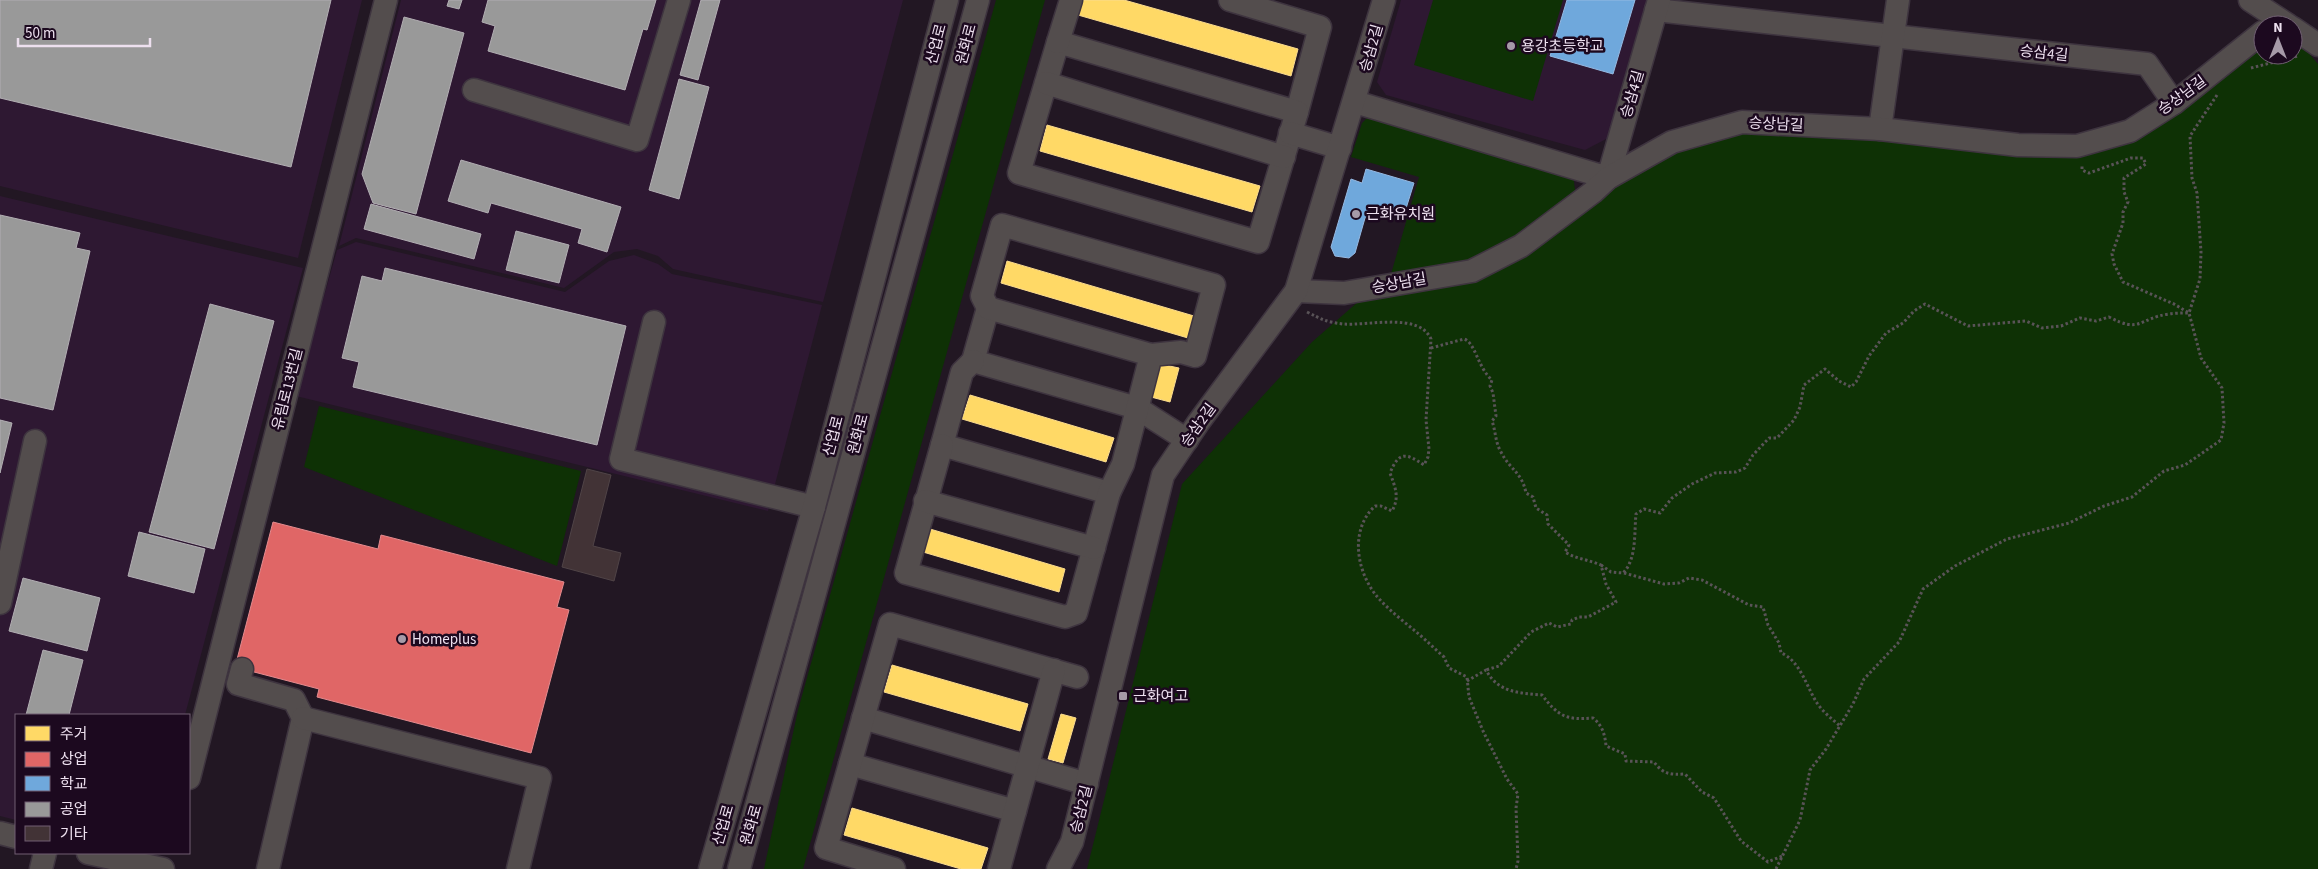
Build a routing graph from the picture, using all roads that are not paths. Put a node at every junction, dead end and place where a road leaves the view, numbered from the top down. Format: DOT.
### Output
graph roads {
  1 [pos="386,0"];
  2 [pos="679,0"];
  3 [pos="947,0"];
  4 [pos="978,0"];
  5 [pos="1070,0"];
  6 [pos="1230,0"];
  7 [pos="1384,0"];
  8 [pos="1898,0"];
  9 [pos="2250,0"];
  10 [pos="1658,5"];
  11 [pos="2267,15"];
  12 [pos="1894,36"];
  13 [pos="1058,42"];
  14 [pos="2253,45"];
  15 [pos="1046,83"];
  16 [pos="474,90"];
  17 [pos="1355,102"];
  18 [pos="2174,103"];
  19 [pos="1294,122"];
  20 [pos="1880,129"];
  21 [pos="1340,148"];
  22 [pos="1284,157"];
  23 [pos="1608,178"];
  24 [pos="1292,297"];
  25 [pos="988,308"];
  26 [pos="654,322"];
  27 [pos="1151,355"];
  28 [pos="973,361"];
  29 [pos="1137,408"];
  30 [pos="1187,440"];
  31 [pos="35,441"];
  32 [pos="942,445"];
  33 [pos="1109,493"];
  34 [pos="925,502"];
  35 [pos="814,507"];
  36 [pos="1094,548"];
  37 [pos="0,603"];
  38 [pos="1054,670"];
  39 [pos="1077,677"];
  40 [pos="214,678"];
  41 [pos="303,718"];
  42 [pos="863,718"];
  43 [pos="850,764"];
  44 [pos="1027,766"];
  45 [pos="190,774"];
  46 [pos="1087,784"];
  47 [pos="1015,811"];
  48 [pos="0,833"];
  49 [pos="15,837"];
  50 [pos="45,854"];
  51 [pos="93,854"];
  52 [pos="170,854"];
  53 [pos="41,869"];
  54 [pos="164,869"];
  55 [pos="268,869"];
  56 [pos="518,869"];
  57 [pos="710,869"];
  58 [pos="739,869"];
  59 [pos="894,869"];
  60 [pos="999,869"];
  61 [pos="1058,869"];
  1 -- 40 [label="street, 유림로13번길"];
  2 -- 16 [label="street"];
  3 -- 35 [label="street, 산업로"];
  4 -- 58 [label="street, 원화로"];
  5 -- 13 [label="street"];
  6 -- 19 [label="street"];
  7 -- 17 [label="street, 승삼2길"];
  8 -- 12 [label="street"];
  9 -- 11 [label="street"];
  10 -- 12 [label="street, 승삼4길"];
  10 -- 23 [label="street, 승삼4길"];
  12 -- 18 [label="street, 승삼4길"];
  12 -- 20 [label="street"];
  13 -- 15 [label="street"];
  13 -- 19 [label="street"];
  14 -- 18 [label="street, 승상남길"];
  15 -- 22 [label="street"];
  15 -- 22 [label="street"];
  17 -- 21 [label="street, 승삼2길"];
  17 -- 23 [label="street"];
  18 -- 20 [label="street, 승상남길"];
  19 -- 21 [label="street"];
  19 -- 22 [label="street"];
  20 -- 23 [label="street, 승상남길"];
  21 -- 24 [label="street, 승삼2길"];
  23 -- 24 [label="street, 승상남길"];
  24 -- 30 [label="street, 승삼2길"];
  25 -- 27 [label="street"];
  25 -- 27 [label="street"];
  25 -- 28 [label="street"];
  26 -- 35 [label="street"];
  27 -- 29 [label="street"];
  28 -- 29 [label="street"];
  28 -- 32 [label="street"];
  29 -- 30 [label="street"];
  29 -- 33 [label="street"];
  30 -- 46 [label="street, 승삼2길"];
  31 -- 37 [label="street"];
  32 -- 33 [label="street"];
  32 -- 34 [label="street"];
  33 -- 36 [label="street"];
  34 -- 36 [label="street"];
  34 -- 36 [label="street"];
  35 -- 57 [label="street, 산업로"];
  38 -- 39 [label="street"];
  38 -- 42 [label="street"];
  38 -- 44 [label="street"];
  40 -- 41 [label="street"];
  40 -- 45 [label="street, 유림로13번길"];
  41 -- 55 [label="street"];
  41 -- 56 [label="street"];
  42 -- 43 [label="street"];
  42 -- 44 [label="street"];
  43 -- 47 [label="street"];
  43 -- 59 [label="street"];
  44 -- 46 [label="street"];
  44 -- 47 [label="street"];
  46 -- 61 [label="street, 승삼2길"];
  47 -- 60 [label="street"];
  48 -- 49 [label="street"];
  50 -- 53 [label="street"];
  51 -- 54 [label="street"];
  52 -- 54 [label="street"];
}
